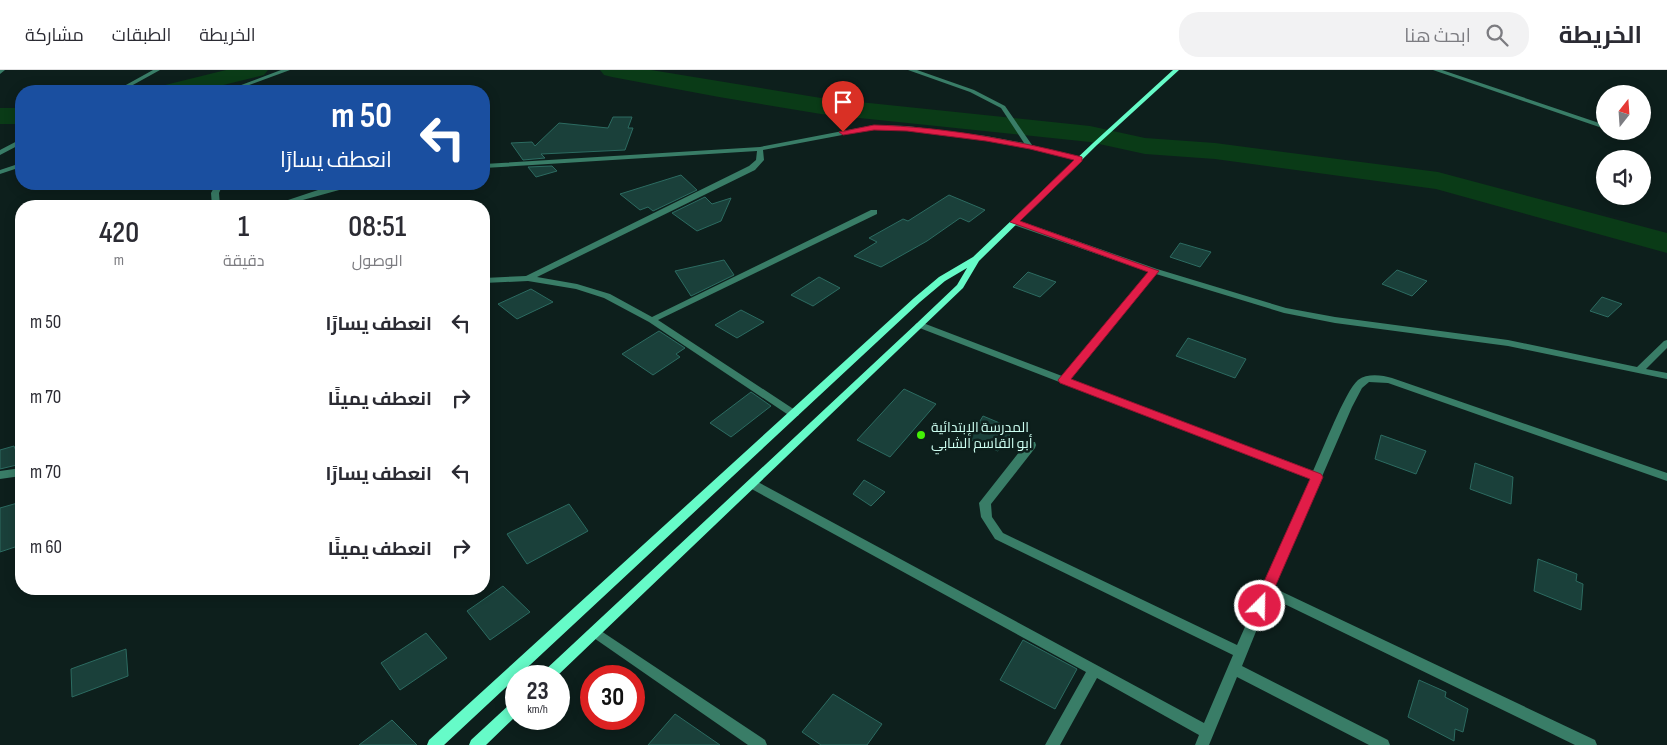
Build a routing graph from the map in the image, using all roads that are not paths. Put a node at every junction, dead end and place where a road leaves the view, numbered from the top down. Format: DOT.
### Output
graph roads {
  1 [pos="157,70"];
  2 [pos="287,70"];
  3 [pos="911,70"];
  4 [pos="1176,70"];
  5 [pos="1436,70"];
  6 [pos="129,85"];
  7 [pos="246,85"];
  8 [pos="1596,123"];
  9 [pos="15,144"];
  10 [pos="1030,146"];
  11 [pos="760,149"];
  12 [pos="0,153"];
  13 [pos="1080,159"];
  14 [pos="490,166"];
  15 [pos="15,167"];
  16 [pos="0,172"];
  17 [pos="329,190"];
  18 [pos="294,200"];
  19 [pos="874,212"];
  20 [pos="1014,222"];
  21 [pos="976,259"];
  22 [pos="1154,271"];
  23 [pos="528,278"];
  24 [pos="490,281"];
  25 [pos="652,320"];
  26 [pos="920,325"];
  27 [pos="1667,343"];
  28 [pos="1640,369"];
  29 [pos="1667,376"];
  30 [pos="1064,380"];
  31 [pos="794,414"];
  32 [pos="1031,445"];
  33 [pos="15,473"];
  34 [pos="0,475"];
  35 [pos="1317,477"];
  36 [pos="1667,477"];
  37 [pos="752,484"];
  38 [pos="1267,590"];
  39 [pos="595,632"];
  40 [pos="1241,653"];
  41 [pos="560,665"];
  42 [pos="1234,668"];
  43 [pos="1094,671"];
  44 [pos="505,717"];
  45 [pos="1205,739"];
  46 [pos="434,745"];
  47 [pos="476,745"];
  48 [pos="760,745"];
  49 [pos="1052,745"];
  50 [pos="1383,745"];
  51 [pos="1590,745"];
  1 -- 6 [label="street"];
  2 -- 7 [label="street"];
  3 -- 10 [label="street"];
  4 -- 13 [label="main road"];
  5 -- 8 [label="street"];
  9 -- 12 [label="street"];
  10 -- 11 [label="street"];
  10 -- 13 [label="street"];
  11 -- 14 [label="street"];
  11 -- 23 [label="street"];
  13 -- 20 [label="main road"];
  15 -- 16 [label="street"];
  17 -- 18 [label="street"];
  19 -- 25 [label="street"];
  20 -- 21 [label="main road"];
  20 -- 22 [label="street"];
  21 -- 26 [label="main road"];
  21 -- 31 [label="main road"];
  22 -- 28 [label="street"];
  22 -- 30 [label="street"];
  23 -- 24 [label="street"];
  23 -- 25 [label="street"];
  25 -- 31 [label="street"];
  26 -- 30 [label="street"];
  26 -- 37 [label="main road"];
  27 -- 28 [label="street"];
  28 -- 29 [label="street"];
  30 -- 35 [label="street"];
  31 -- 46 [label="main road"];
  32 -- 40 [label="street"];
  33 -- 34 [label="street"];
  35 -- 36 [label="street"];
  35 -- 38 [label="street"];
  37 -- 39 [label="main road"];
  37 -- 43 [label="street"];
  38 -- 40 [label="street"];
  38 -- 51 [label="street"];
  39 -- 41 [label="main road"];
  39 -- 48 [label="street"];
  40 -- 42 [label="street"];
  42 -- 45 [label="street"];
  42 -- 50 [label="street"];
  43 -- 45 [label="street"];
  43 -- 49 [label="street"];
  44 -- 47 [label="main road"];
}
